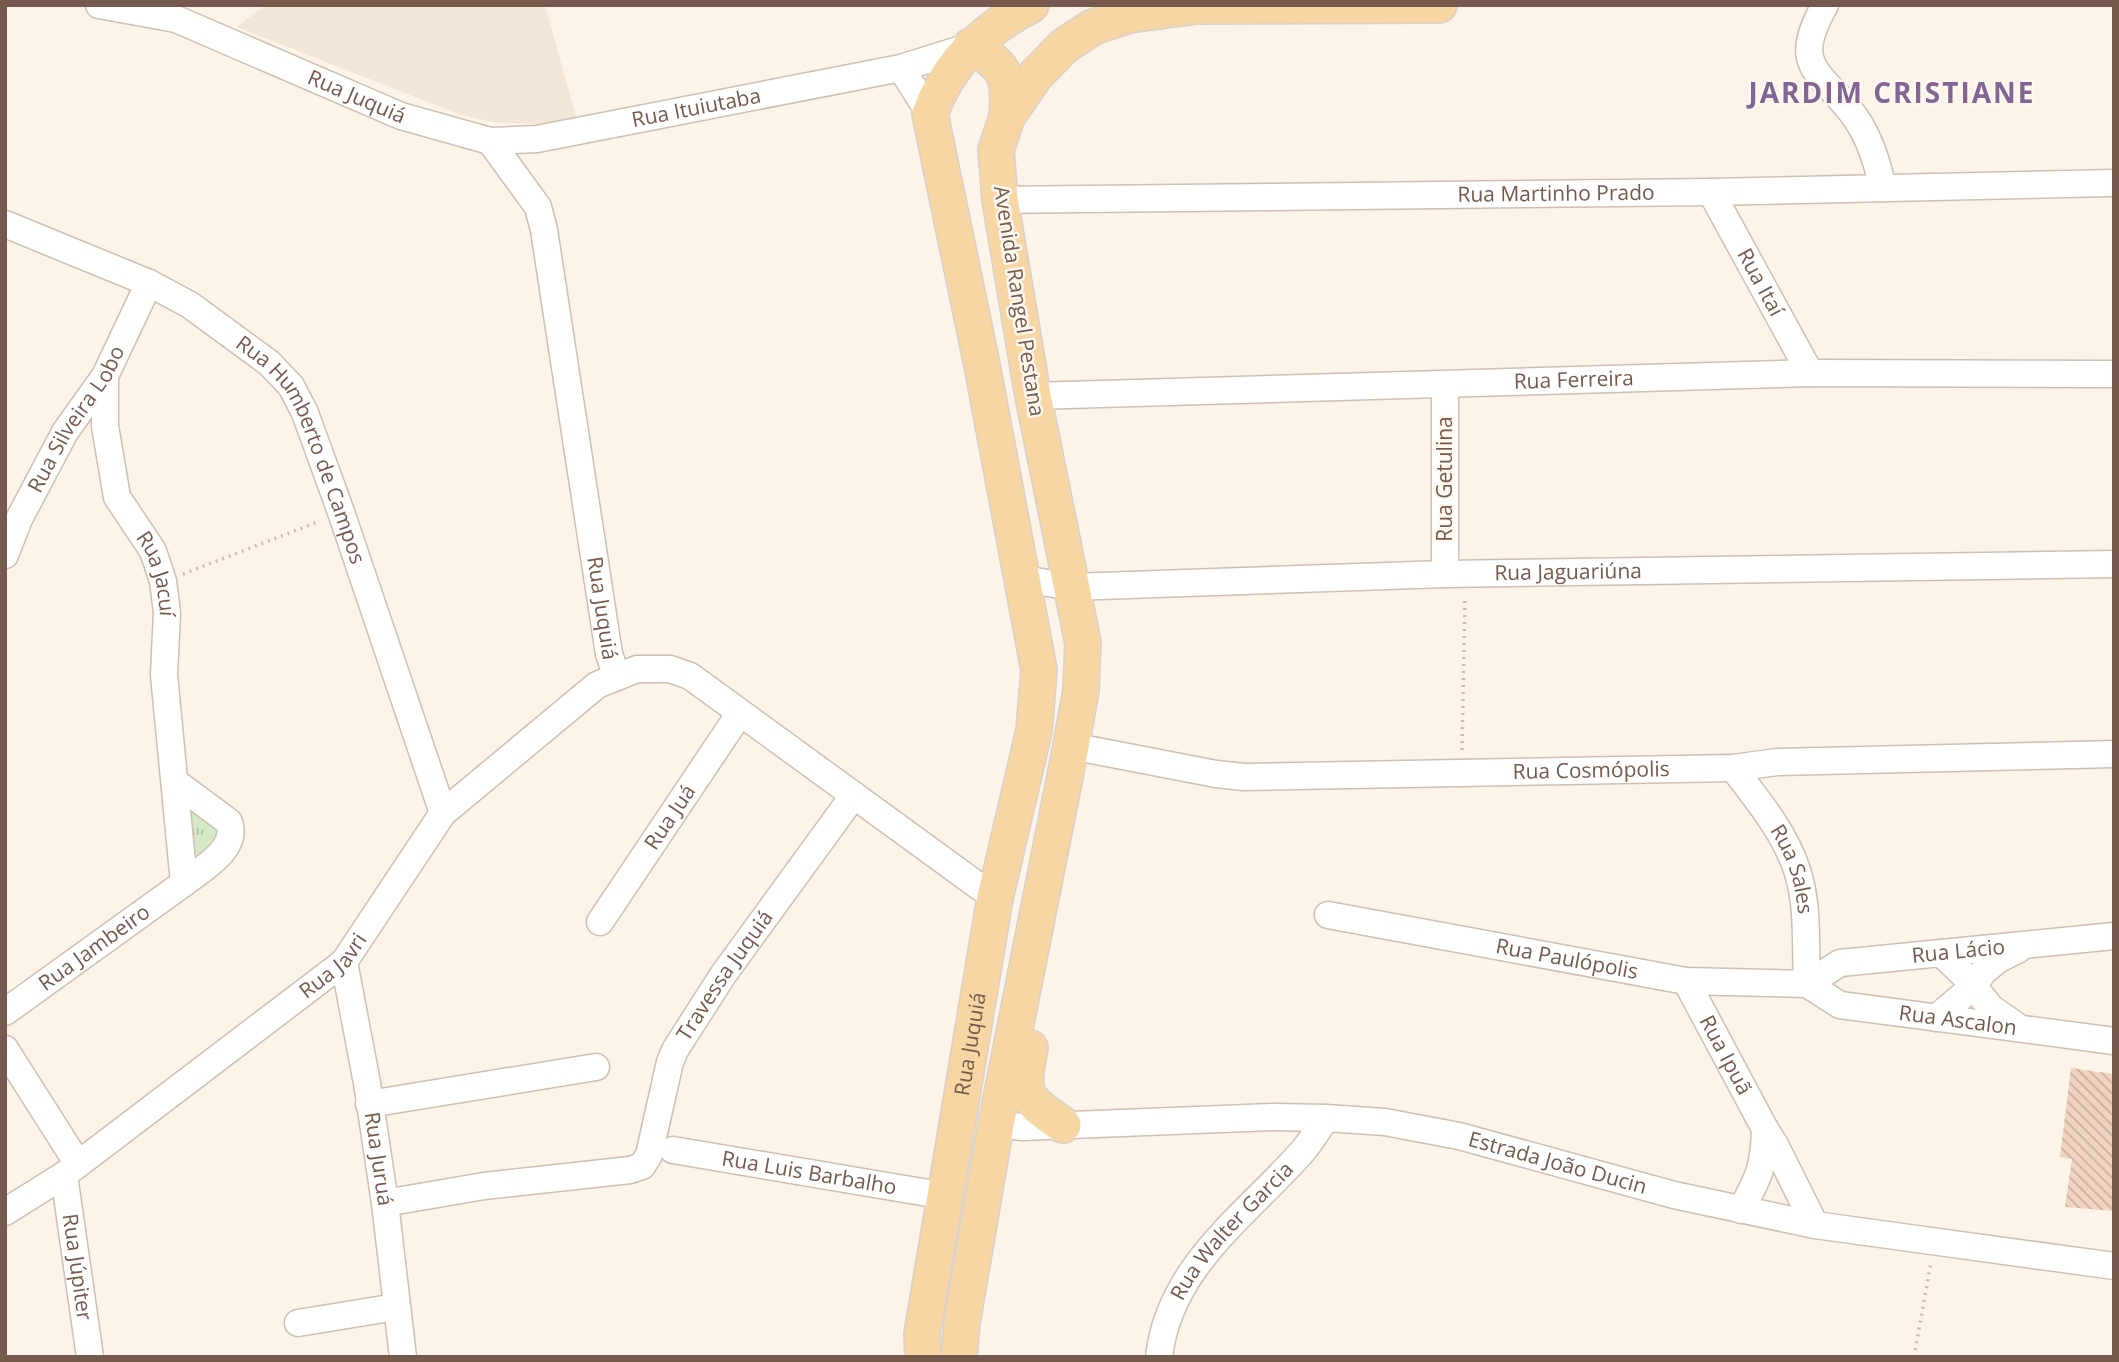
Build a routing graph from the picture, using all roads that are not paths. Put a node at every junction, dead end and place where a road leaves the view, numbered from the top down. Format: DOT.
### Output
graph roads {
  1 [pos="99,5"];
  2 [pos="1031,5"];
  3 [pos="1438,5"];
  4 [pos="1825,5"];
  5 [pos="1362,6"];
  6 [pos="971,46"];
  7 [pos="901,68"];
  8 [pos="930,114"];
  9 [pos="1007,117"];
  10 [pos="490,141"];
  11 [pos="2114,183"];
  12 [pos="1884,188"];
  13 [pos="1711,192"];
  14 [pos="1000,200"];
  15 [pos="5,224"];
  16 [pos="149,283"];
  17 [pos="1810,373"];
  18 [pos="2114,374"];
  19 [pos="104,376"];
  20 [pos="1446,385"];
  21 [pos="1033,396"];
  22 [pos="5,555"];
  23 [pos="2114,564"];
  24 [pos="1455,574"];
  25 [pos="1023,579"];
  26 [pos="1072,587"];
  27 [pos="617,677"];
  28 [pos="740,713"];
  29 [pos="1072,746"];
  30 [pos="2114,754"];
  31 [pos="1733,768"];
  32 [pos="174,782"];
  33 [pos="854,795"];
  34 [pos="443,813"];
  35 [pos="184,883"];
  36 [pos="995,898"];
  37 [pos="1328,915"];
  38 [pos="600,922"];
  39 [pos="2114,936"];
  40 [pos="2027,945"];
  41 [pos="1031,952"];
  42 [pos="1941,953"];
  43 [pos="344,962"];
  44 [pos="1686,981"];
  45 [pos="1807,984"];
  46 [pos="1974,986"];
  47 [pos="5,1012"];
  48 [pos="1936,1018"];
  49 [pos="2020,1028"];
  50 [pos="2114,1041"];
  51 [pos="5,1049"];
  52 [pos="596,1067"];
  53 [pos="964,1077"];
  54 [pos="369,1104"];
  55 [pos="1326,1118"];
  56 [pos="996,1124"];
  57 [pos="1063,1125"];
  58 [pos="1765,1129"];
  59 [pos="673,1150"];
  60 [pos="71,1170"];
  61 [pos="946,1196"];
  62 [pos="385,1203"];
  63 [pos="1741,1210"];
  64 [pos="5,1212"];
  65 [pos="1815,1225"];
  66 [pos="2114,1266"];
  67 [pos="396,1307"];
  68 [pos="298,1323"];
  69 [pos="90,1357"];
  70 [pos="403,1357"];
  71 [pos="923,1357"];
  72 [pos="959,1357"];
  73 [pos="1159,1357"];
  1 -- 10 [label="street, Rua Juquiá"];
  2 -- 6 [label="main road"];
  3 -- 5 [label="main road, Avenida Rangel Pestana"];
  4 -- 12 [label="street"];
  5 -- 9 [label="main road, Avenida Rangel Pestana"];
  6 -- 7 [label="street, Rua Ituiutaba"];
  6 -- 8 [label="main road"];
  6 -- 9 [label="main road"];
  7 -- 8 [label="street"];
  7 -- 10 [label="street, Rua Ituiutaba"];
  8 -- 25 [label="main road"];
  9 -- 14 [label="main road, Avenida Rangel Pestana"];
  10 -- 27 [label="street, Rua Juquiá"];
  11 -- 12 [label="street, Rua Martinho Prado"];
  12 -- 13 [label="street, Rua Martinho Prado"];
  13 -- 14 [label="street, Rua Martinho Prado"];
  13 -- 17 [label="street, Rua Itaí"];
  14 -- 21 [label="main road, Avenida Rangel Pestana"];
  15 -- 16 [label="street, Rua Humberto de Campos"];
  16 -- 19 [label="street, Rua Silveira Lobo"];
  16 -- 34 [label="street, Rua Humberto de Campos"];
  17 -- 18 [label="street, Rua Ferreira"];
  17 -- 20 [label="street, Rua Ferreira"];
  19 -- 22 [label="street, Rua Silveira Lobo"];
  19 -- 32 [label="street, Rua Jacuí"];
  20 -- 21 [label="street, Rua Ferreira"];
  20 -- 24 [label="street, Rua Getulina"];
  21 -- 26 [label="main road, Avenida Rangel Pestana"];
  23 -- 24 [label="street, Rua Jaguariúna"];
  24 -- 26 [label="street, Rua Jaguariúna"];
  25 -- 26 [label="street, Rua Jaguariúna"];
  25 -- 36 [label="main road"];
  26 -- 29 [label="main road, Avenida Rangel Pestana"];
  27 -- 28 [label="street, Rua Juquiá"];
  27 -- 34 [label="street, Rua Javri"];
  28 -- 33 [label="street, Rua Juquiá"];
  28 -- 38 [label="street, Rua Juá"];
  29 -- 31 [label="street, Rua Cosmópolis"];
  29 -- 41 [label="main road, Avenida Rangel Pestana"];
  30 -- 31 [label="street, Rua Cosmópolis"];
  31 -- 45 [label="street, Rua Sales"];
  32 -- 35 [label="street, Rua Jacuí"];
  32 -- 35 [label="street, Rua Jambeiro"];
  33 -- 36 [label="street, Rua Juquiá"];
  33 -- 62 [label="street, Travessa Juquiá"];
  34 -- 43 [label="street, Rua Javri"];
  35 -- 47 [label="street, Rua Jambeiro"];
  36 -- 41 [label="main road"];
  36 -- 53 [label="main road, Rua Juquiá"];
  37 -- 44 [label="street, Rua Paulópolis"];
  39 -- 40 [label="street, Rua Lácio"];
  40 -- 42 [label="street, Rua Lácio"];
  40 -- 46 [label="street"];
  41 -- 56 [label="main road, Rua Juquiá"];
  41 -- 57 [label="main road"];
  42 -- 45 [label="street, Rua Lácio"];
  42 -- 46 [label="street"];
  43 -- 54 [label="street, Rua Juruá"];
  43 -- 60 [label="street, Rua Javri"];
  44 -- 45 [label="street, Rua Paulópolis"];
  44 -- 58 [label="street, Rua Ipuã"];
  45 -- 48 [label="street, Rua Ascalon"];
  46 -- 48 [label="street"];
  46 -- 49 [label="street"];
  48 -- 49 [label="street, Rua Ascalon"];
  49 -- 50 [label="street, Rua Ascalon"];
  51 -- 60 [label="street"];
  52 -- 54 [label="street"];
  53 -- 56 [label="main road"];
  53 -- 61 [label="main road, Rua Juquiá"];
  54 -- 62 [label="street, Rua Juruá"];
  55 -- 57 [label="street, Estrada João Ducin"];
  55 -- 63 [label="street, Estrada João Ducin"];
  55 -- 73 [label="street, Rua Walter Garcia"];
  56 -- 57 [label="street, Estrada João Ducin"];
  56 -- 72 [label="main road, Rua Juquiá"];
  58 -- 63 [label="street"];
  58 -- 65 [label="street, Rua Ipuã"];
  59 -- 61 [label="street, Rua Luis Barbalho"];
  60 -- 64 [label="street, Rua Javri"];
  60 -- 69 [label="street, Rua Júpiter"];
  61 -- 71 [label="main road, Rua Juquiá"];
  62 -- 67 [label="street, Rua Juruá"];
  63 -- 65 [label="street, Estrada João Ducin"];
  65 -- 66 [label="street, Estrada João Ducin"];
  67 -- 68 [label="street"];
  67 -- 70 [label="street, Rua Juruá"];
}
